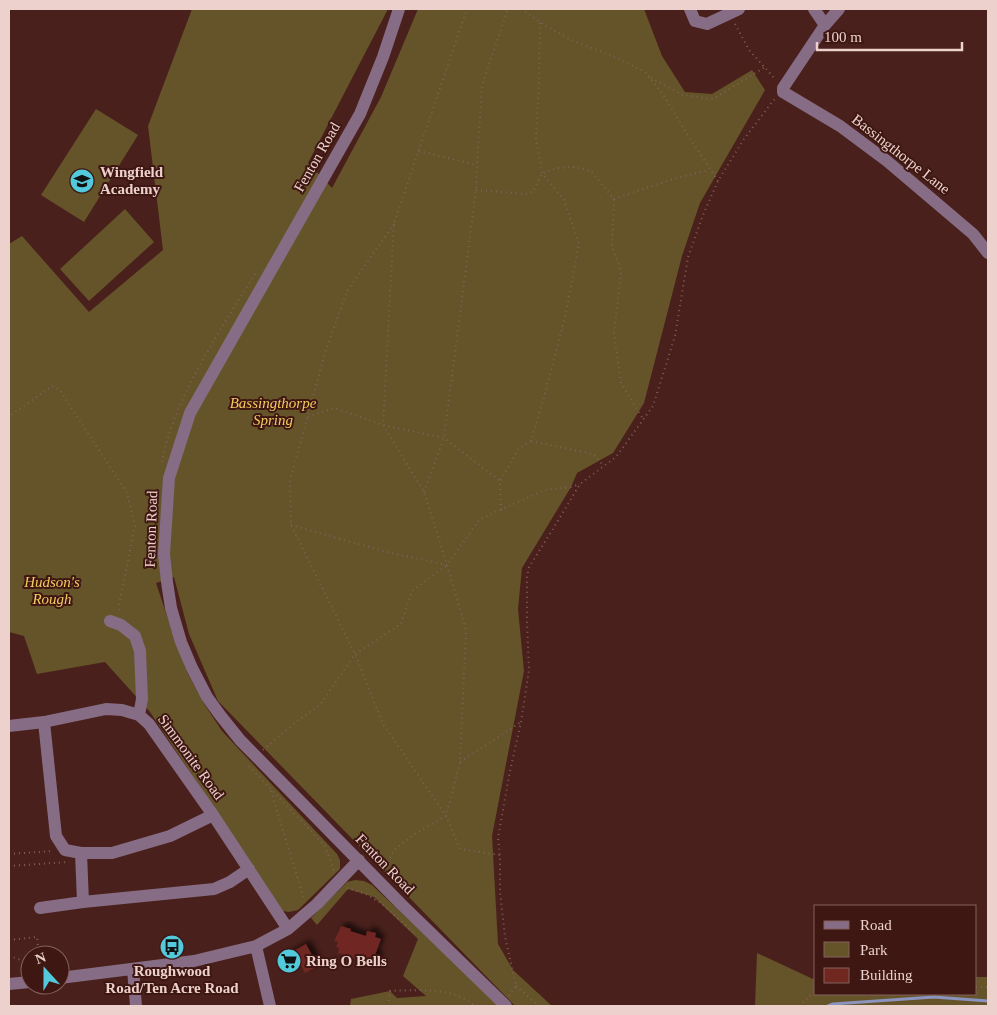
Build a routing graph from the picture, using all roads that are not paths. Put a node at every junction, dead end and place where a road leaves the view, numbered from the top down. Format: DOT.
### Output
graph roads {
  1 [pos="399,9"];
  2 [pos="690,9"];
  3 [pos="814,9"];
  4 [pos="839,9"];
  5 [pos="734,11"];
  6 [pos="825,24"];
  7 [pos="988,253"];
  8 [pos="116,623"];
  9 [pos="139,715"];
  10 [pos="44,722"];
  11 [pos="9,726"];
  12 [pos="213,815"];
  13 [pos="81,858"];
  14 [pos="359,860"];
  15 [pos="249,869"];
  16 [pos="83,902"];
  17 [pos="40,908"];
  18 [pos="288,929"];
  19 [pos="256,946"];
  20 [pos="133,969"];
  21 [pos="70,977"];
  22 [pos="504,1005"];
  23 [pos="136,1006"];
  24 [pos="270,1006"];
  1 -- 14 [label="street, Fenton Road"];
  2 -- 5 [label="street"];
  3 -- 6 [label="street"];
  4 -- 6 [label="street"];
  6 -- 7 [label="street, Bassingthorpe Lane"];
  8 -- 9 [label="street"];
  9 -- 10 [label="street, Simmonite Road"];
  9 -- 12 [label="street, Simmonite Road"];
  10 -- 11 [label="street, Simmonite Road"];
  10 -- 13 [label="street"];
  12 -- 13 [label="street"];
  12 -- 15 [label="street, Simmonite Road"];
  13 -- 16 [label="street"];
  14 -- 18 [label="street"];
  14 -- 22 [label="street, Fenton Road"];
  15 -- 16 [label="street"];
  15 -- 18 [label="street, Simmonite Road"];
  16 -- 17 [label="street"];
  18 -- 19 [label="street"];
  19 -- 20 [label="street"];
  19 -- 24 [label="street"];
  20 -- 21 [label="street"];
  20 -- 23 [label="street"];
}
